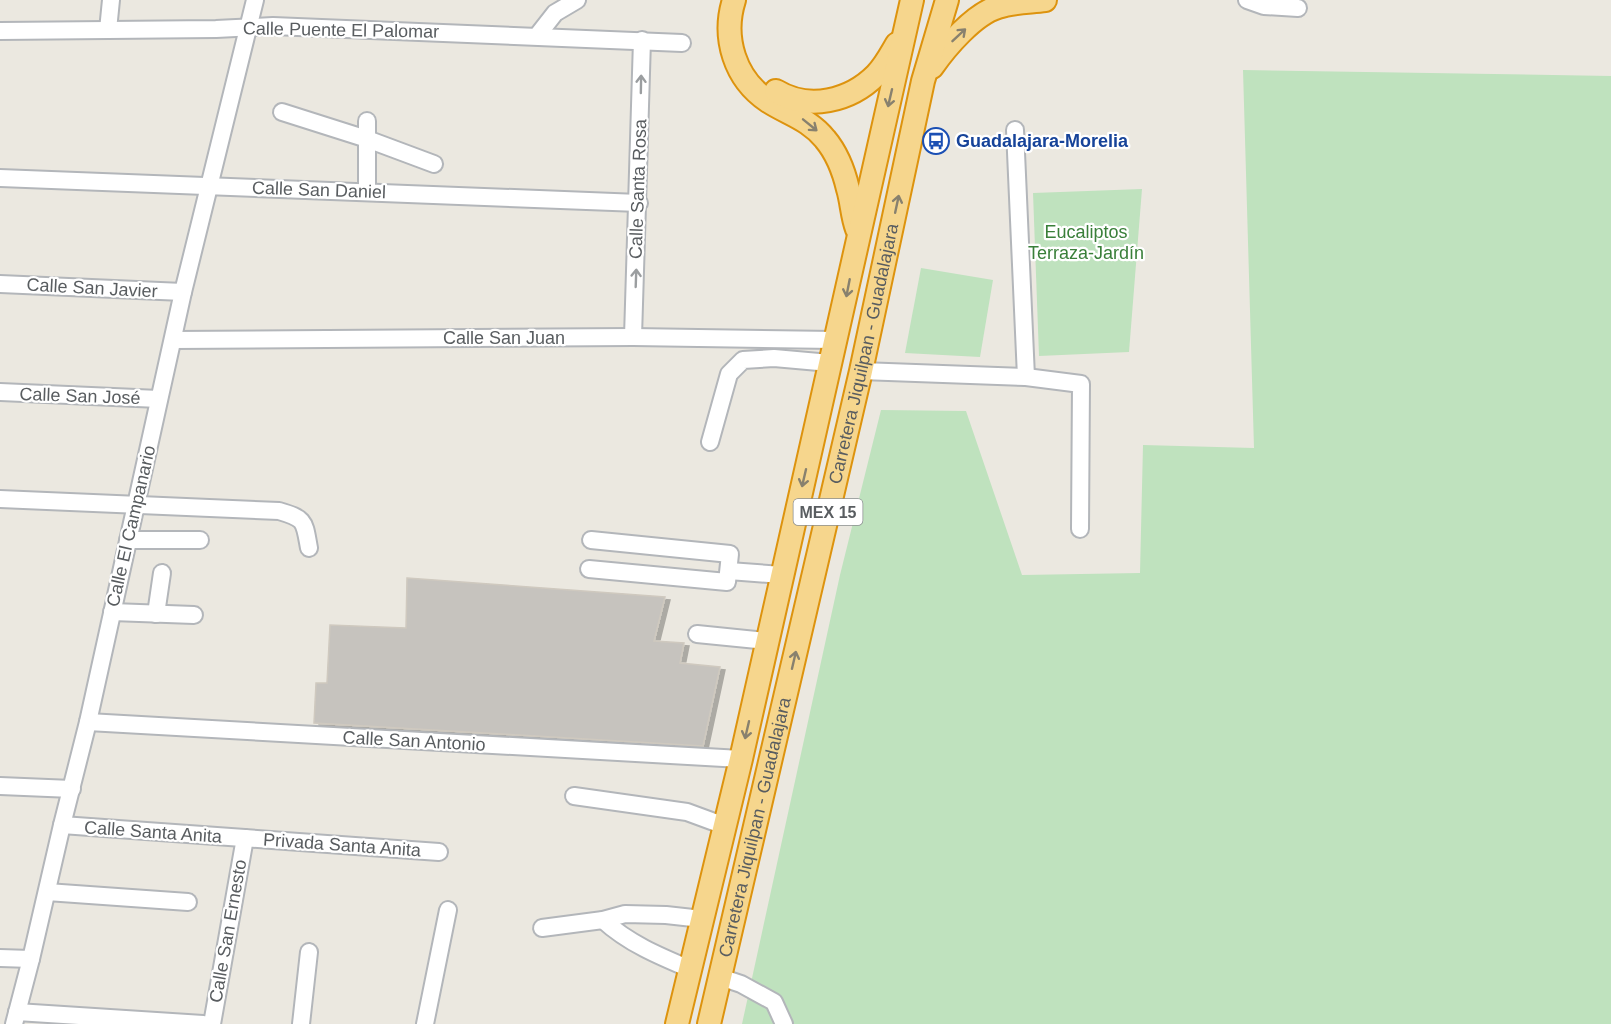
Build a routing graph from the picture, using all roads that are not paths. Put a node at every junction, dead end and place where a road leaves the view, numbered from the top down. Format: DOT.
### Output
graph roads {
  1 [pos="111,0"];
  2 [pos="255,0"];
  3 [pos="577,0"];
  4 [pos="734,0"];
  5 [pos="749,0"];
  6 [pos="912,0"];
  7 [pos="947,0"];
  8 [pos="1045,0"];
  9 [pos="1247,0"];
  10 [pos="552,7"];
  11 [pos="1298,8"];
  12 [pos="249,28"];
  13 [pos="905,29"];
  14 [pos="108,30"];
  15 [pos="0,31"];
  16 [pos="537,36"];
  17 [pos="642,40"];
  18 [pos="682,42"];
  19 [pos="923,81"];
  20 [pos="282,112"];
  21 [pos="367,121"];
  22 [pos="1015,130"];
  23 [pos="367,139"];
  24 [pos="434,164"];
  25 [pos="0,178"];
  26 [pos="210,186"];
  27 [pos="367,192"];
  28 [pos="639,203"];
  29 [pos="859,235"];
  30 [pos="0,284"];
  31 [pos="183,292"];
  32 [pos="633,337"];
  33 [pos="172,340"];
  34 [pos="835,340"];
  35 [pos="830,363"];
  36 [pos="861,371"];
  37 [pos="1026,377"];
  38 [pos="0,392"];
  39 [pos="159,399"];
  40 [pos="711,442"];
  41 [pos="0,499"];
  42 [pos="136,505"];
  43 [pos="1080,529"];
  44 [pos="128,540"];
  45 [pos="200,540"];
  46 [pos="591,540"];
  47 [pos="309,548"];
  48 [pos="589,569"];
  49 [pos="729,571"];
  50 [pos="162,573"];
  51 [pos="782,575"];
  52 [pos="112,612"];
  53 [pos="156,614"];
  54 [pos="194,615"];
  55 [pos="697,634"];
  56 [pos="767,641"];
  57 [pos="88,722"];
  58 [pos="741,759"];
  59 [pos="0,786"];
  60 [pos="72,789"];
  61 [pos="574,796"];
  62 [pos="62,825"];
  63 [pos="725,826"];
  64 [pos="245,838"];
  65 [pos="439,852"];
  66 [pos="47,892"];
  67 [pos="188,902"];
  68 [pos="448,910"];
  69 [pos="702,919"];
  70 [pos="603,920"];
  71 [pos="542,928"];
  72 [pos="309,952"];
  73 [pos="0,958"];
  74 [pos="31,959"];
  75 [pos="690,969"];
  76 [pos="720,977"];
  77 [pos="15,1018"];
  78 [pos="203,1024"];
  79 [pos="212,1024"];
  80 [pos="301,1024"];
  81 [pos="425,1024"];
  82 [pos="677,1024"];
  83 [pos="709,1024"];
  84 [pos="784,1024"];
  1 -- 14 [label="street"];
  2 -- 12 [label="street, Calle El Campanario"];
  3 -- 10 [label="street"];
  4 -- 29 [label="highway, one-way"];
  5 -- 13 [label="highway"];
  6 -- 13 [label="highway, Carretera Jiquilpan - Guadalajara / MEX 15"];
  7 -- 19 [label="highway, Carretera Jiquilpan - Guadalajara / MEX 15"];
  19 -- 8 [label="highway, one-way"];
  9 -- 11 [label="street"];
  10 -- 16 [label="street"];
  12 -- 14 [label="street, Calle Puente El Palomar"];
  12 -- 16 [label="street, Calle Puente El Palomar"];
  12 -- 26 [label="street, Calle El Campanario"];
  13 -- 29 [label="highway, Carretera Jiquilpan - Guadalajara / MEX 15, one-way"];
  14 -- 15 [label="street, Calle Puente El Palomar"];
  16 -- 17 [label="street, Calle Puente El Palomar"];
  17 -- 18 [label="street, Calle Puente El Palomar"];
  28 -- 17 [label="street, Calle Santa Rosa, one-way"];
  36 -- 19 [label="highway, Carretera Jiquilpan - Guadalajara / MEX 15, one-way"];
  20 -- 23 [label="street"];
  21 -- 23 [label="street"];
  22 -- 37 [label="street"];
  23 -- 24 [label="street"];
  23 -- 27 [label="street"];
  25 -- 26 [label="street, Calle San Daniel"];
  26 -- 27 [label="street, Calle San Daniel"];
  26 -- 31 [label="street, Calle El Campanario"];
  27 -- 28 [label="street, Calle San Daniel"];
  32 -- 28 [label="street, Calle Santa Rosa, one-way"];
  29 -- 34 [label="highway, Carretera Jiquilpan - Guadalajara / MEX 15, one-way"];
  30 -- 31 [label="street, Calle San Javier"];
  31 -- 33 [label="street, Calle El Campanario"];
  32 -- 33 [label="street, Calle San Juan"];
  32 -- 34 [label="street, Calle San Juan"];
  33 -- 39 [label="street, Calle El Campanario"];
  34 -- 35 [label="highway, Carretera Jiquilpan - Guadalajara / MEX 15"];
  35 -- 40 [label="street"];
  35 -- 51 [label="highway, Carretera Jiquilpan - Guadalajara / MEX 15, one-way"];
  36 -- 37 [label="street"];
  76 -- 36 [label="highway, Carretera Jiquilpan - Guadalajara / MEX 15, one-way"];
  37 -- 43 [label="street"];
  38 -- 39 [label="street, Calle San José"];
  39 -- 42 [label="street, Calle El Campanario"];
  41 -- 42 [label="street"];
  42 -- 44 [label="street, Calle El Campanario"];
  42 -- 47 [label="street"];
  44 -- 45 [label="street"];
  44 -- 52 [label="street, Calle El Campanario"];
  46 -- 49 [label="street"];
  48 -- 49 [label="street"];
  49 -- 51 [label="street"];
  50 -- 53 [label="street"];
  51 -- 56 [label="highway, Carretera Jiquilpan - Guadalajara / MEX 15"];
  52 -- 53 [label="street"];
  52 -- 57 [label="street, Calle El Campanario"];
  53 -- 54 [label="street"];
  55 -- 56 [label="street"];
  56 -- 58 [label="highway, Carretera Jiquilpan - Guadalajara / MEX 15, one-way"];
  57 -- 58 [label="street, Calle San Antonio"];
  57 -- 60 [label="street, Calle El Campanario"];
  58 -- 63 [label="highway, Carretera Jiquilpan - Guadalajara / MEX 15"];
  59 -- 60 [label="street"];
  60 -- 62 [label="street, Calle El Campanario"];
  61 -- 63 [label="street"];
  62 -- 64 [label="street, Calle Santa Anita"];
  62 -- 66 [label="street, Calle El Campanario"];
  63 -- 69 [label="highway, Carretera Jiquilpan - Guadalajara / MEX 15"];
  64 -- 65 [label="street, Privada Santa Anita"];
  64 -- 79 [label="street, Calle San Ernesto"];
  66 -- 67 [label="street"];
  66 -- 74 [label="street, Calle El Campanario"];
  68 -- 81 [label="street"];
  69 -- 70 [label="street"];
  69 -- 75 [label="highway, Carretera Jiquilpan - Guadalajara / MEX 15"];
  70 -- 71 [label="street"];
  70 -- 75 [label="street"];
  72 -- 80 [label="street"];
  73 -- 74 [label="street"];
  74 -- 77 [label="street, Calle El Campanario"];
  75 -- 82 [label="highway, Carretera Jiquilpan - Guadalajara / MEX 15"];
  76 -- 83 [label="highway, Carretera Jiquilpan - Guadalajara / MEX 15"];
  76 -- 84 [label="street"];
  77 -- 78 [label="street"];
}
